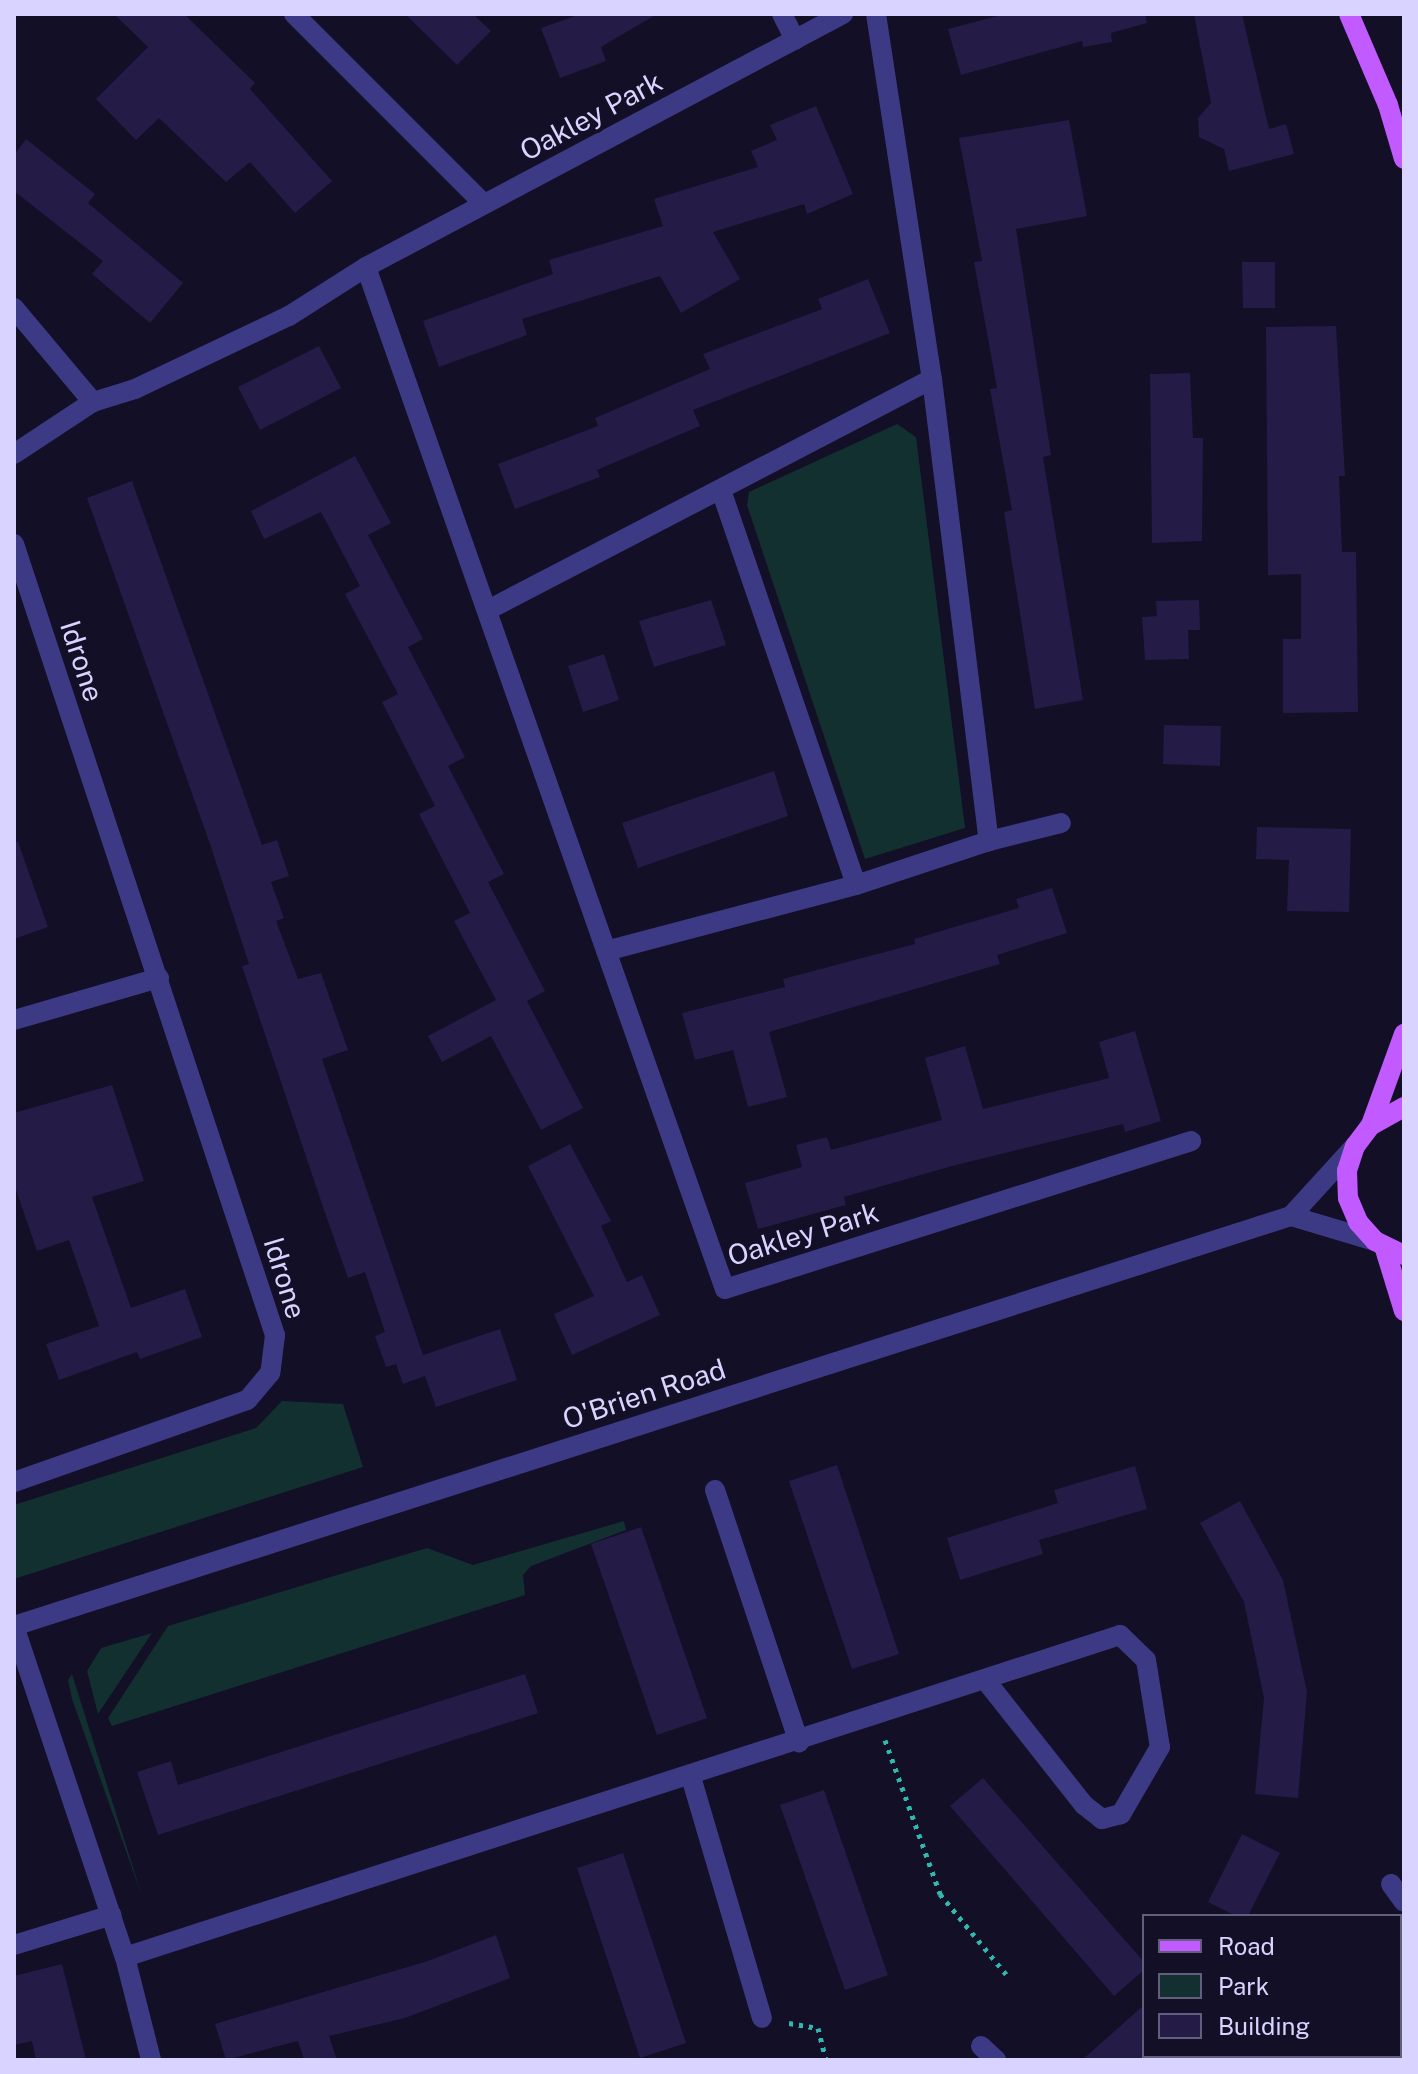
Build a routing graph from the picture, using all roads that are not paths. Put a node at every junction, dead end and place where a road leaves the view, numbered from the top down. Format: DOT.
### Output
graph roads {
  1 [pos="294,14"];
  2 [pos="782,14"];
  3 [pos="843,14"];
  4 [pos="876,14"];
  5 [pos="1349,14"];
  6 [pos="795,40"];
  7 [pos="1404,159"];
  8 [pos="484,204"];
  9 [pos="366,267"];
  10 [pos="14,308"];
  11 [pos="932,379"];
  12 [pos="93,402"];
  13 [pos="14,454"];
  14 [pos="722,493"];
  15 [pos="14,544"];
  16 [pos="488,610"];
  17 [pos="1061,823"];
  18 [pos="989,841"];
  19 [pos="856,885"];
  20 [pos="606,951"];
  21 [pos="159,978"];
  22 [pos="14,1020"];
  23 [pos="1404,1034"];
  24 [pos="1404,1107"];
  25 [pos="1371,1125"];
  26 [pos="1191,1141"];
  27 [pos="1355,1146"];
  28 [pos="1291,1216"];
  29 [pos="1380,1244"];
  30 [pos="1404,1255"];
  31 [pos="1404,1311"];
  32 [pos="14,1482"];
  33 [pos="715,1490"];
  34 [pos="14,1626"];
  35 [pos="987,1682"];
  36 [pos="799,1742"];
  37 [pos="691,1777"];
  38 [pos="1391,1884"];
  39 [pos="1404,1902"];
  40 [pos="112,1915"];
  41 [pos="14,1945"];
  42 [pos="125,1957"];
  43 [pos="762,2018"];
  44 [pos="151,2060"];
  1 -- 8 [label="street"];
  2 -- 6 [label="street"];
  3 -- 6 [label="street, Oakley Park"];
  4 -- 11 [label="street"];
  5 -- 7 [label="main road"];
  6 -- 8 [label="street, Oakley Park"];
  8 -- 9 [label="street, Oakley Park"];
  9 -- 12 [label="street, Oakley Park"];
  9 -- 16 [label="street, Oakley Park"];
  10 -- 12 [label="street"];
  11 -- 14 [label="street"];
  11 -- 18 [label="street"];
  12 -- 13 [label="street, Oakley Park"];
  14 -- 16 [label="street"];
  14 -- 19 [label="street"];
  15 -- 21 [label="street, Idrone"];
  16 -- 20 [label="street, Oakley Park"];
  17 -- 18 [label="street"];
  18 -- 19 [label="street"];
  19 -- 20 [label="street"];
  20 -- 26 [label="street, Oakley Park"];
  21 -- 22 [label="street"];
  21 -- 32 [label="street, Idrone"];
  23 -- 25 [label="main road"];
  24 -- 25 [label="main road"];
  25 -- 27 [label="main road"];
  27 -- 28 [label="street, O'Brien Road"];
  27 -- 29 [label="main road"];
  28 -- 29 [label="street"];
  28 -- 34 [label="street, O'Brien Road"];
  29 -- 30 [label="main road"];
  29 -- 31 [label="main road"];
  33 -- 36 [label="street"];
  34 -- 40 [label="street"];
  35 -- 35 [label="street"];
  35 -- 36 [label="street"];
  36 -- 37 [label="street"];
  37 -- 42 [label="street"];
  37 -- 43 [label="street"];
  38 -- 39 [label="street"];
  40 -- 41 [label="street"];
  40 -- 42 [label="street"];
  42 -- 44 [label="street"];
}
